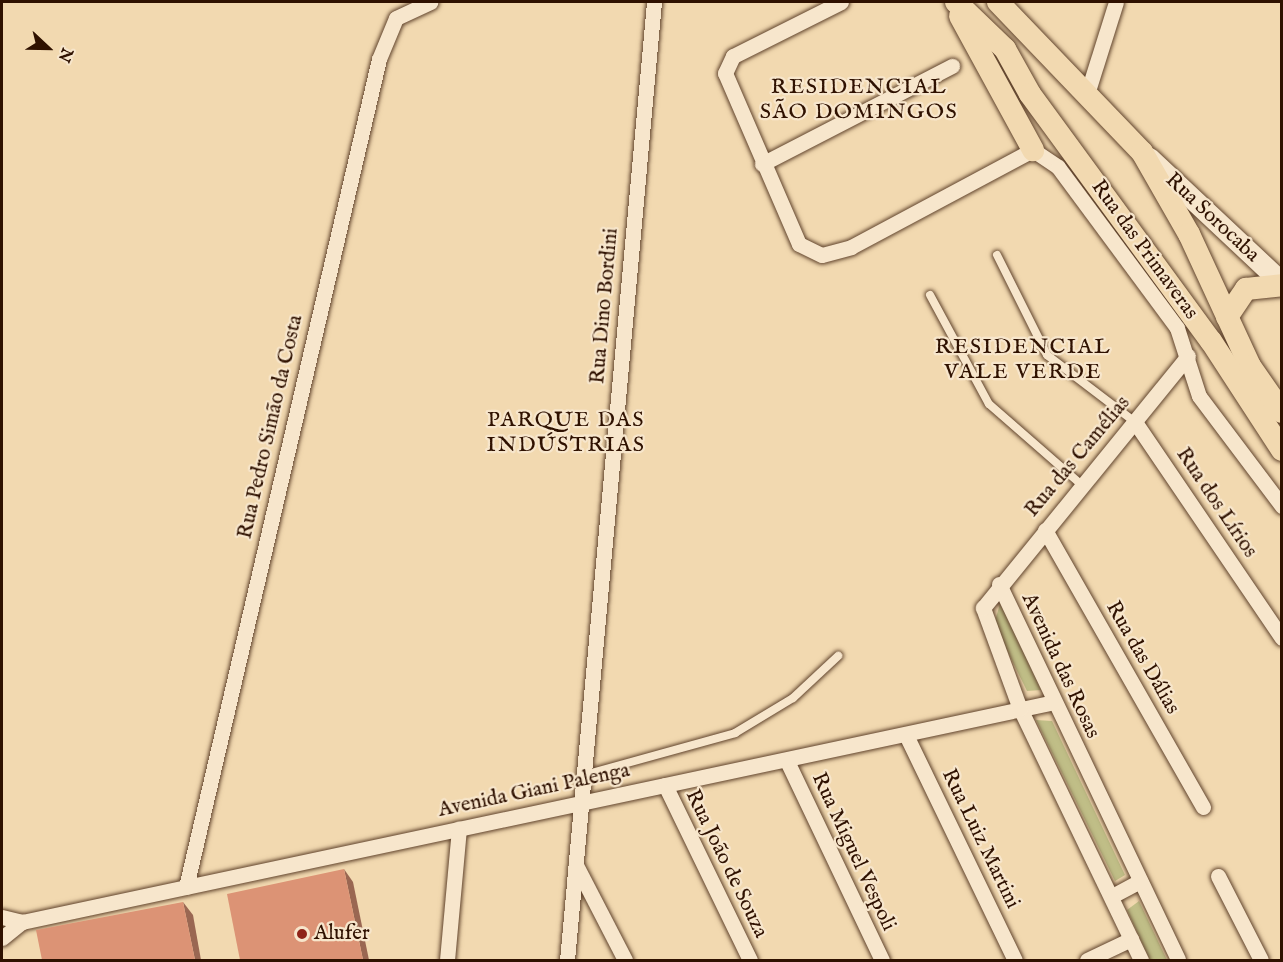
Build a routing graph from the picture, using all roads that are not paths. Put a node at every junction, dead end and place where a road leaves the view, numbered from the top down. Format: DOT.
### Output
graph roads {
  1 [pos="431,2"];
  2 [pos="654,2"];
  3 [pos="842,2"];
  4 [pos="954,2"];
  5 [pos="998,2"];
  6 [pos="1116,2"];
  7 [pos="952,66"];
  8 [pos="1087,94"];
  9 [pos="1033,150"];
  10 [pos="1142,152"];
  11 [pos="762,164"];
  12 [pos="997,255"];
  13 [pos="1281,284"];
  14 [pos="930,295"];
  15 [pos="1227,317"];
  16 [pos="1188,356"];
  17 [pos="1281,412"];
  18 [pos="1135,422"];
  19 [pos="1281,450"];
  20 [pos="1083,486"];
  21 [pos="1281,506"];
  22 [pos="1045,530"];
  23 [pos="999,584"];
  24 [pos="1281,638"];
  25 [pos="838,656"];
  26 [pos="1054,702"];
  27 [pos="1020,709"];
  28 [pos="907,737"];
  29 [pos="787,761"];
  30 [pos="583,776"];
  31 [pos="665,785"];
  32 [pos="580,804"];
  33 [pos="1203,807"];
  34 [pos="459,829"];
  35 [pos="576,866"];
  36 [pos="1218,876"];
  37 [pos="1140,881"];
  38 [pos="186,887"];
  39 [pos="1112,896"];
  40 [pos="2,917"];
  41 [pos="22,922"];
  42 [pos="2,938"];
  43 [pos="1131,939"];
  44 [pos="447,960"];
  45 [pos="567,960"];
  46 [pos="625,960"];
  47 [pos="750,960"];
  48 [pos="882,960"];
  49 [pos="1015,960"];
  50 [pos="1088,960"];
  51 [pos="1141,960"];
  52 [pos="1178,960"];
  53 [pos="1261,960"];
  1 -- 38 [label="street, Rua Pedro Simão da Costa"];
  2 -- 30 [label="street, Rua Dino Bordini"];
  3 -- 11 [label="street"];
  4 -- 9 [label="main road"];
  4 -- 19 [label="main road"];
  5 -- 8 [label="main road"];
  6 -- 8 [label="street"];
  7 -- 11 [label="street"];
  8 -- 10 [label="main road"];
  9 -- 11 [label="street"];
  9 -- 16 [label="street, Rua das Primaveras"];
  10 -- 13 [label="main road, Rua Sorocaba"];
  10 -- 15 [label="main road"];
  12 -- 18 [label="lane"];
  13 -- 15 [label="main road"];
  14 -- 20 [label="lane"];
  15 -- 17 [label="main road"];
  16 -- 18 [label="street, Rua das Camélias"];
  16 -- 21 [label="street, Rua das Primaveras"];
  18 -- 20 [label="street, Rua das Camélias"];
  18 -- 24 [label="street, Rua dos Lírios"];
  20 -- 22 [label="street, Rua das Camélias"];
  22 -- 23 [label="street, Rua das Camélias"];
  22 -- 33 [label="street, Rua das Dálias"];
  23 -- 26 [label="street, Avenida das Rosas"];
  23 -- 27 [label="street, Avenida das Rosas"];
  25 -- 30 [label="lane"];
  26 -- 27 [label="street, Avenida Giani Palenga"];
  26 -- 37 [label="street, Avenida das Rosas"];
  27 -- 28 [label="street, Avenida Giani Palenga"];
  27 -- 39 [label="street, Avenida das Rosas"];
  28 -- 29 [label="street, Avenida Giani Palenga"];
  28 -- 49 [label="street, Rua Luiz Martini"];
  29 -- 31 [label="street, Avenida Giani Palenga"];
  29 -- 48 [label="street, Rua Miguel Vespoli"];
  30 -- 32 [label="street, Rua Dino Bordini"];
  31 -- 32 [label="street, Avenida Giani Palenga"];
  31 -- 47 [label="street, Rua João de Souza"];
  32 -- 34 [label="street, Avenida Giani Palenga"];
  32 -- 35 [label="street, Rua Dino Bordini"];
  34 -- 38 [label="street, Avenida Giani Palenga"];
  34 -- 44 [label="street"];
  35 -- 45 [label="street, Rua Dino Bordini"];
  35 -- 46 [label="street"];
  36 -- 53 [label="street"];
  37 -- 39 [label="street"];
  37 -- 52 [label="street, Avenida das Rosas"];
  38 -- 41 [label="street, Avenida Giani Palenga"];
  39 -- 43 [label="street, Avenida das Rosas"];
  40 -- 41 [label="street"];
  41 -- 42 [label="street"];
  43 -- 50 [label="street"];
  43 -- 51 [label="street, Avenida das Rosas"];
}
